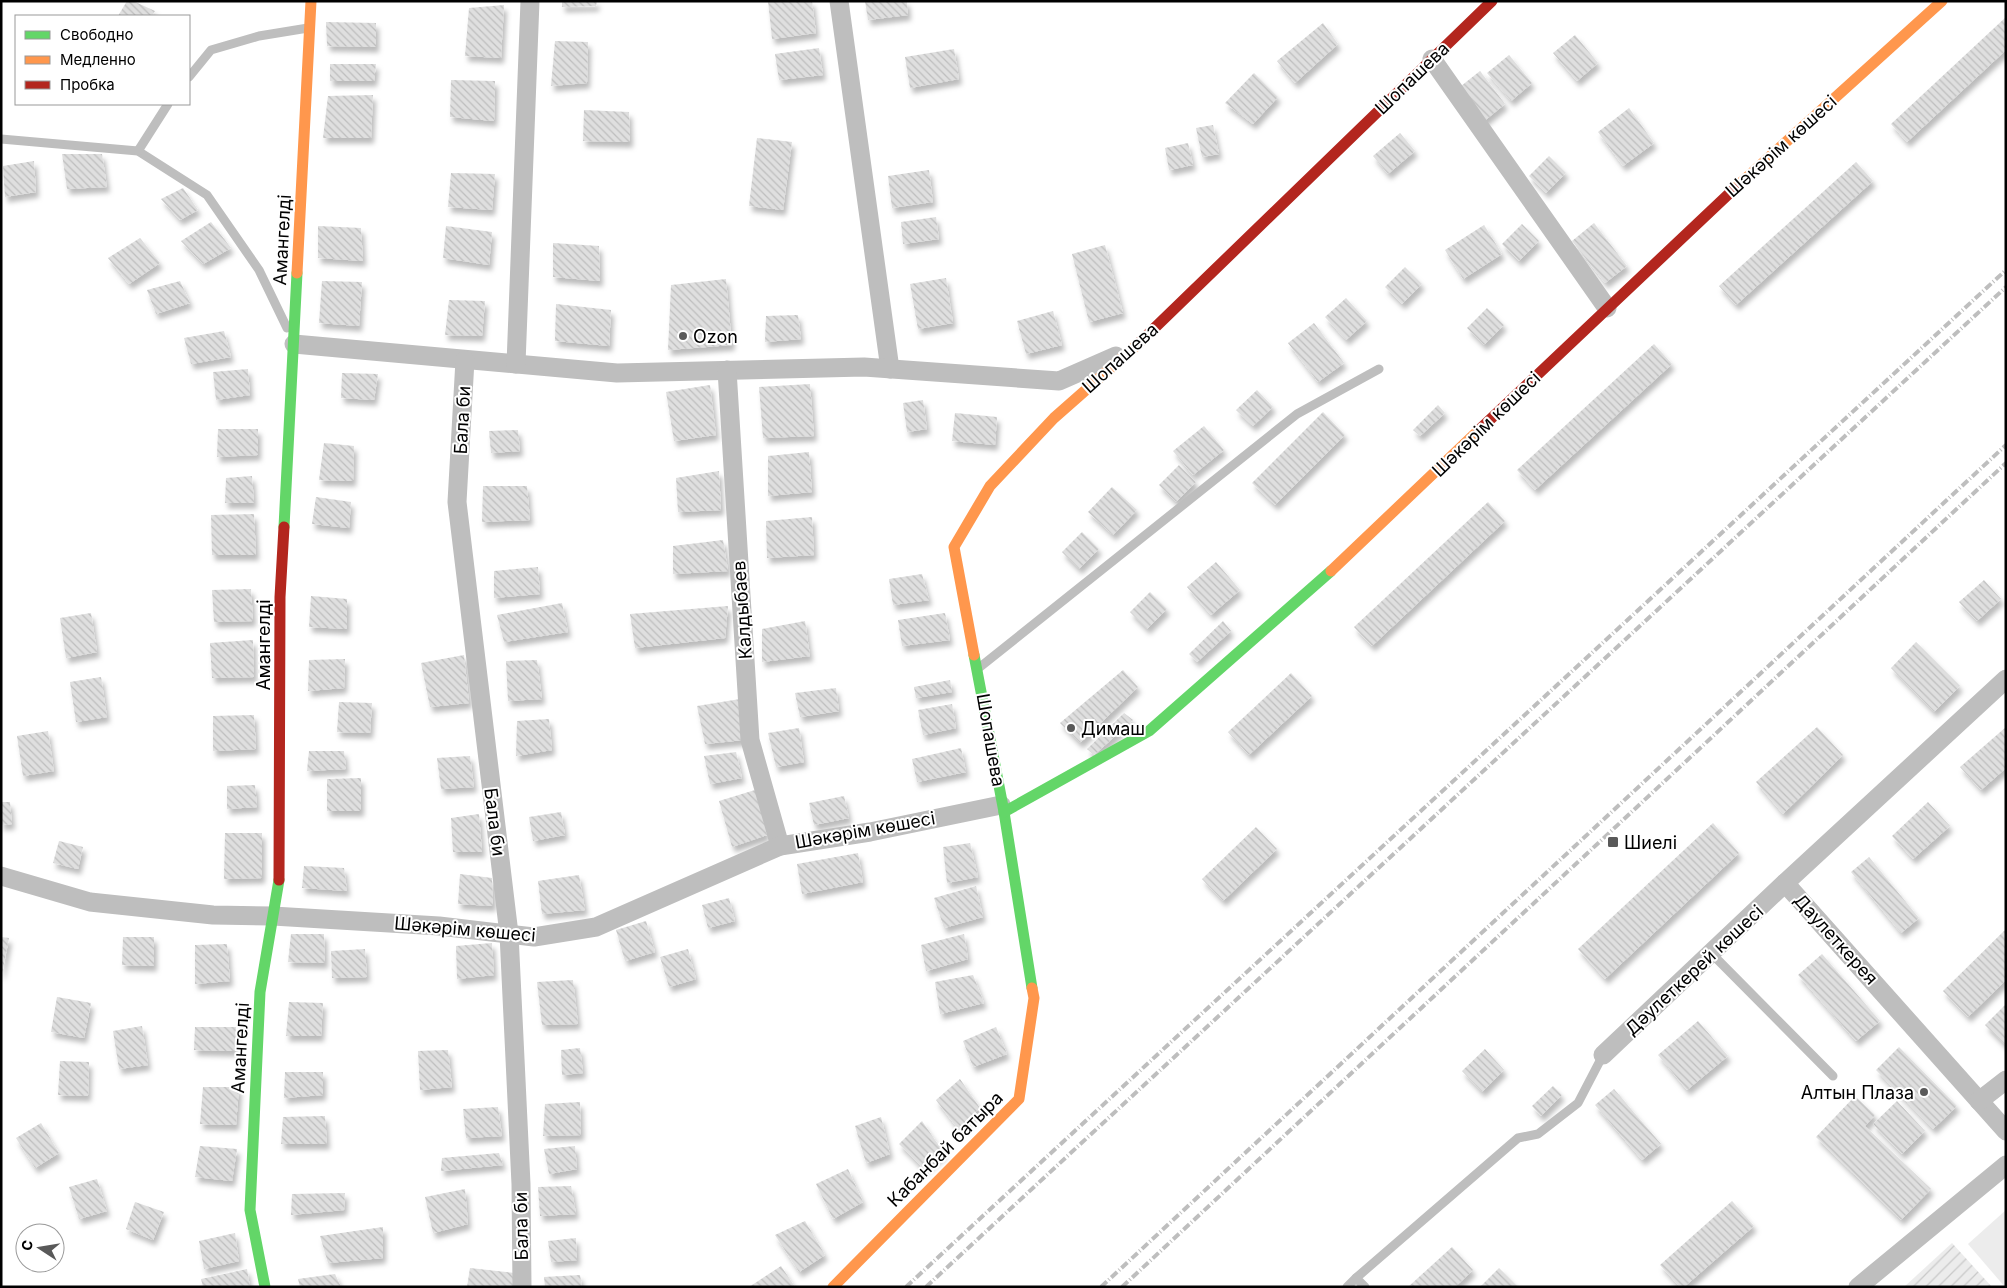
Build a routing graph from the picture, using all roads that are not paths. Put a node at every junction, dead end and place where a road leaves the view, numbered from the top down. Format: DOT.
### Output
graph roads {
  1 [pos="311,1"];
  2 [pos="530,1"];
  3 [pos="840,1"];
  4 [pos="1492,1"];
  5 [pos="1942,1"];
  6 [pos="1476,8"];
  7 [pos="310,28"];
  8 [pos="1432,59"];
  9 [pos="190,76"];
  10 [pos="167,105"];
  11 [pos="1,139"];
  12 [pos="138,151"];
  13 [pos="1607,308"];
  14 [pos="294,344"];
  15 [pos="1132,349"];
  16 [pos="465,360"];
  17 [pos="516,364"];
  18 [pos="890,369"];
  19 [pos="1379,369"];
  20 [pos="727,370"];
  21 [pos="978,669"];
  22 [pos="2006,679"];
  23 [pos="1003,808"];
  24 [pos="780,846"];
  25 [pos="1,876"];
  26 [pos="1785,883"];
  27 [pos="273,916"];
  28 [pos="509,934"];
  29 [pos="1712,954"];
  30 [pos="1603,1055"];
  31 [pos="1833,1076"];
  32 [pos="2006,1080"];
  33 [pos="1979,1101"];
  34 [pos="2006,1131"];
  35 [pos="2006,1165"];
  36 [pos="1356,1278"];
  37 [pos="265,1287"];
  38 [pos="522,1287"];
  39 [pos="833,1287"];
  40 [pos="1347,1287"];
  41 [pos="1365,1287"];
  42 [pos="1858,1287"];
  1 -- 7 [label="street, Амангелді"];
  2 -- 17 [label="street"];
  3 -- 18 [label="street"];
  4 -- 6 [label="street, Шопашева"];
  5 -- 13 [label="street, Шәкәрім көшесі"];
  6 -- 8 [label="street, Шопашева"];
  7 -- 9 [label="lane"];
  7 -- 14 [label="street, Амангелді"];
  8 -- 13 [label="street"];
  8 -- 15 [label="street, Шопашева"];
  10 -- 12 [label="lane"];
  11 -- 12 [label="lane"];
  12 -- 14 [label="lane"];
  13 -- 23 [label="street, Шәкәрім көшесі"];
  14 -- 16 [label="street"];
  14 -- 27 [label="street, Амангелді"];
  15 -- 18 [label="street"];
  15 -- 21 [label="street, Шопашева"];
  16 -- 17 [label="street"];
  16 -- 28 [label="street, Бала би"];
  17 -- 20 [label="street"];
  18 -- 20 [label="street"];
  19 -- 21 [label="lane"];
  20 -- 24 [label="street, Калдыбаев"];
  21 -- 23 [label="street, Шопашева"];
  22 -- 26 [label="street, Даулеткерея"];
  23 -- 24 [label="street, Шәкәрім көшесі"];
  23 -- 39 [label="street, Кабанбай батыра"];
  24 -- 28 [label="street, Шәкәрім көшесі"];
  25 -- 27 [label="street, Шәкәрім көшесі"];
  26 -- 29 [label="street, Дәулеткерей көшесі"];
  26 -- 33 [label="street, Даулеткерея"];
  27 -- 28 [label="street, Шәкәрім көшесі"];
  27 -- 37 [label="street, Амангелді"];
  28 -- 38 [label="street, Бала би"];
  29 -- 30 [label="street, Дәулеткерей көшесі"];
  29 -- 31 [label="lane"];
  30 -- 36 [label="lane"];
  32 -- 33 [label="street"];
  33 -- 34 [label="street, Даулеткерея"];
  35 -- 42 [label="street"];
  36 -- 40 [label="lane"];
  36 -- 41 [label="lane"];
}
